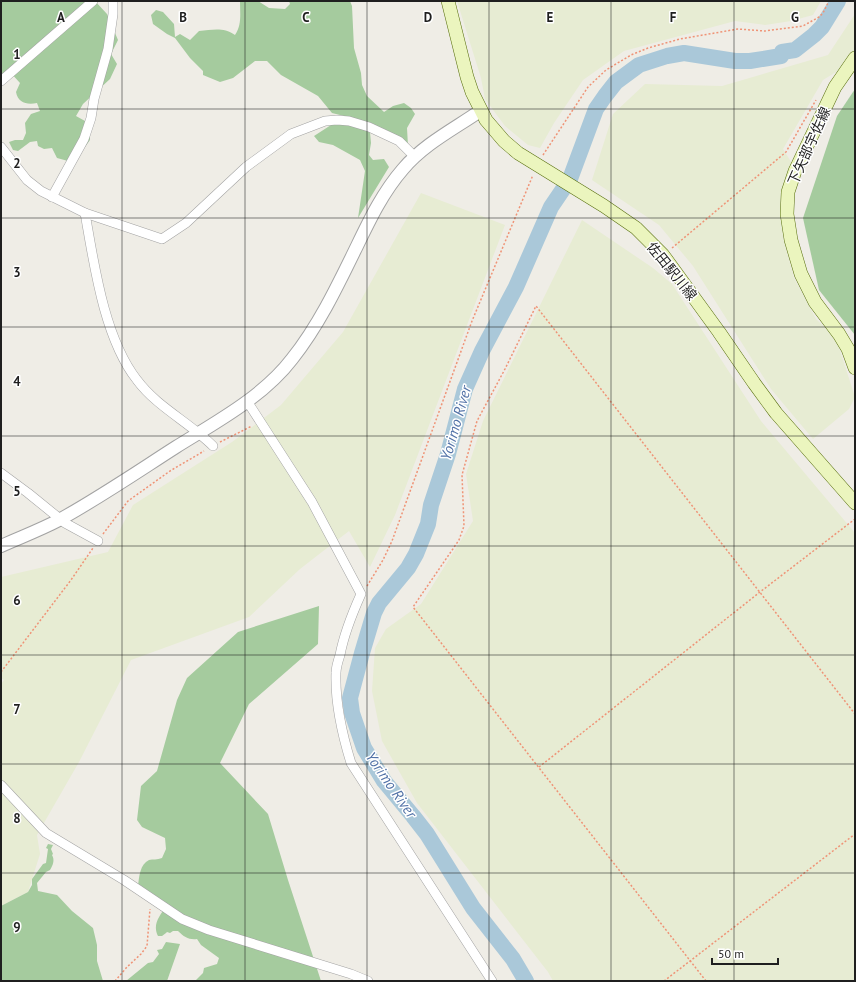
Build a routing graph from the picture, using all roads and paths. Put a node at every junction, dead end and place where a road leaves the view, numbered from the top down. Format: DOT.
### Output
graph roads {
  1 [pos="93,1"];
  2 [pos="113,1"];
  3 [pos="448,1"];
  4 [pos="829,1"];
  5 [pos="855,58"];
  6 [pos="1,81"];
  7 [pos="817,98"];
  8 [pos="480,111"];
  9 [pos="1,147"];
  10 [pos="414,156"];
  11 [pos="539,166"];
  12 [pos="52,197"];
  13 [pos="85,212"];
  14 [pos="663,255"];
  15 [pos="855,368"];
  16 [pos="247,401"];
  17 [pos="260,421"];
  18 [pos="200,432"];
  19 [pos="213,446"];
  20 [pos="1,473"];
  21 [pos="855,503"];
  22 [pos="59,519"];
  23 [pos="855,519"];
  24 [pos="98,541"];
  25 [pos="1,546"];
  26 [pos="760,592"];
  27 [pos="361,594"];
  28 [pos="1,672"];
  29 [pos="855,714"];
  30 [pos="538,768"];
  31 [pos="1,785"];
  32 [pos="855,834"];
  33 [pos="151,900"];
  34 [pos="691,962"];
  35 [pos="115,981"];
  36 [pos="368,981"];
  37 [pos="492,981"];
  38 [pos="664,981"];
  39 [pos="706,981"];
  1 -- 6 [label="street"];
  2 -- 12 [label="street"];
  3 -- 8 [label="main road, 佐田駅川線"];
  4 -- 11 [label="path"];
  5 -- 15 [label="main road, 下矢部宇佐線"];
  7 -- 14 [label="path"];
  8 -- 10 [label="street"];
  8 -- 11 [label="main road, 佐田駅川線"];
  9 -- 12 [label="street"];
  10 -- 13 [label="street"];
  10 -- 16 [label="street"];
  11 -- 14 [label="main road, 佐田駅川線"];
  11 -- 27 [label="path"];
  12 -- 13 [label="street"];
  13 -- 18 [label="street"];
  14 -- 21 [label="main road, 佐田駅川線"];
  16 -- 17 [label="street"];
  16 -- 18 [label="street"];
  17 -- 19 [label="path"];
  17 -- 27 [label="street"];
  18 -- 19 [label="street"];
  18 -- 22 [label="street"];
  19 -- 24 [label="path"];
  20 -- 22 [label="street"];
  22 -- 24 [label="street"];
  22 -- 25 [label="street"];
  23 -- 26 [label="path"];
  24 -- 28 [label="path"];
  26 -- 29 [label="path"];
  26 -- 30 [label="path"];
  26 -- 30 [label="path"];
  27 -- 37 [label="street"];
  30 -- 34 [label="path"];
  31 -- 33 [label="street"];
  32 -- 34 [label="path"];
  33 -- 35 [label="path"];
  33 -- 36 [label="street"];
  34 -- 38 [label="path"];
  34 -- 39 [label="path"];
}
